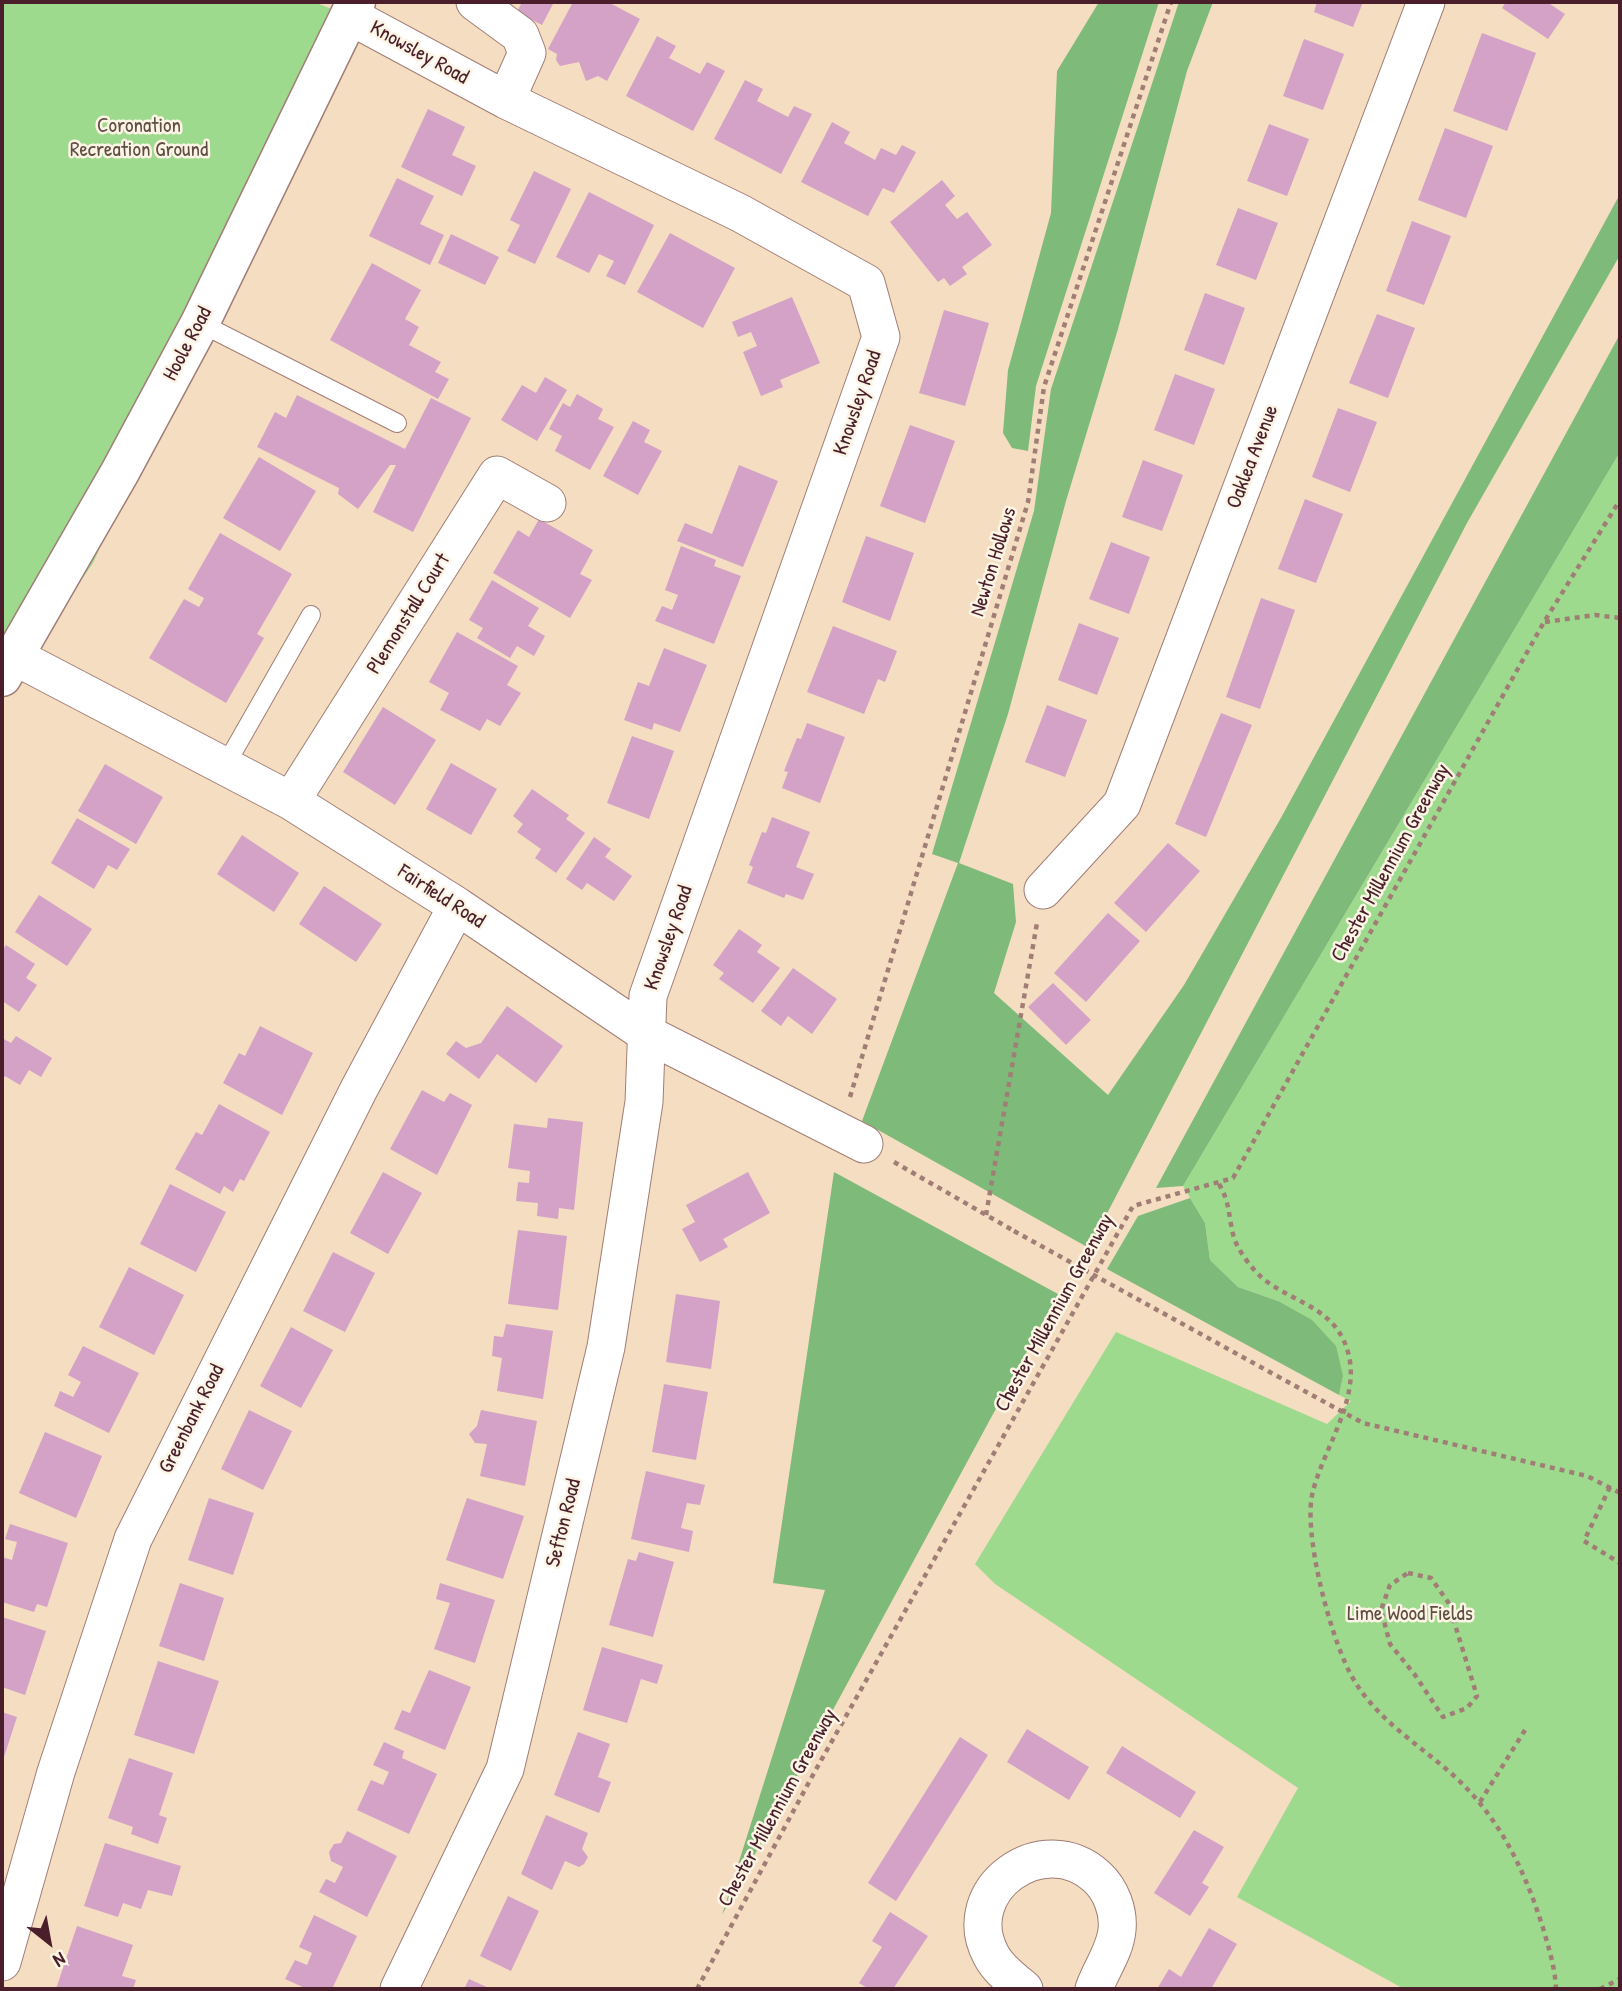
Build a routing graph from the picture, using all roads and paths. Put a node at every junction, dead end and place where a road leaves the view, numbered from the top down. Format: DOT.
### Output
graph roads {
  1 [pos="475,2"];
  2 [pos="1171,2"];
  3 [pos="1426,2"];
  4 [pos="353,9"];
  5 [pos="506,100"];
  6 [pos="200,323"];
  7 [pos="397,424"];
  8 [pos="1620,500"];
  9 [pos="547,503"];
  10 [pos="311,615"];
  11 [pos="1620,618"];
  12 [pos="1544,622"];
  13 [pos="8,666"];
  14 [pos="225,766"];
  15 [pos="291,801"];
  16 [pos="1043,890"];
  17 [pos="457,906"];
  18 [pos="645,1033"];
  19 [pos="852,1138"];
  20 [pos="1219,1184"];
  21 [pos="986,1215"];
  22 [pos="1342,1410"];
  23 [pos="1609,1487"];
  24 [pos="1620,1493"];
  25 [pos="1620,1563"];
  26 [pos="1477,1696"];
  27 [pos="1525,1730"];
  28 [pos="1480,1802"];
  29 [pos="2,1962"];
  30 [pos="1620,1979"];
  31 [pos="399,1989"];
  32 [pos="697,1989"];
  33 [pos="1024,1989"];
  34 [pos="1094,1989"];
  35 [pos="1556,1989"];
  36 [pos="1600,1989"];
  1 -- 5 [label="street"];
  2 -- 19 [label="path, Newton Hollows"];
  3 -- 16 [label="street, Oaklea Avenue"];
  4 -- 5 [label="street, Knowsley Road"];
  4 -- 6 [label="highway, Hoole Road"];
  5 -- 18 [label="street, Knowsley Road"];
  6 -- 7 [label="lane"];
  6 -- 13 [label="highway, Hoole Road"];
  8 -- 12 [label="path, Chester Millennium Greenway"];
  9 -- 15 [label="street, Plemonstall Court"];
  10 -- 14 [label="lane"];
  11 -- 12 [label="path"];
  12 -- 20 [label="path, Chester Millennium Greenway"];
  13 -- 14 [label="street, Fairfield Road"];
  14 -- 15 [label="street, Fairfield Road"];
  15 -- 17 [label="street, Fairfield Road"];
  16 -- 21 [label="path"];
  17 -- 18 [label="street, Fairfield Road"];
  17 -- 29 [label="street, Greenbank Road"];
  18 -- 19 [label="street, Fairfield Road"];
  18 -- 31 [label="street, Sefton Road"];
  19 -- 21 [label="path"];
  20 -- 22 [label="path"];
  20 -- 32 [label="path, Chester Millennium Greenway"];
  21 -- 22 [label="path, bridge"];
  22 -- 23 [label="path"];
  22 -- 28 [label="path"];
  23 -- 24 [label="path"];
  23 -- 25 [label="path"];
  26 -- 26 [label="path"];
  27 -- 28 [label="path"];
  28 -- 35 [label="path"];
  30 -- 36 [label="path"];
  33 -- 34 [label="street"];
}
